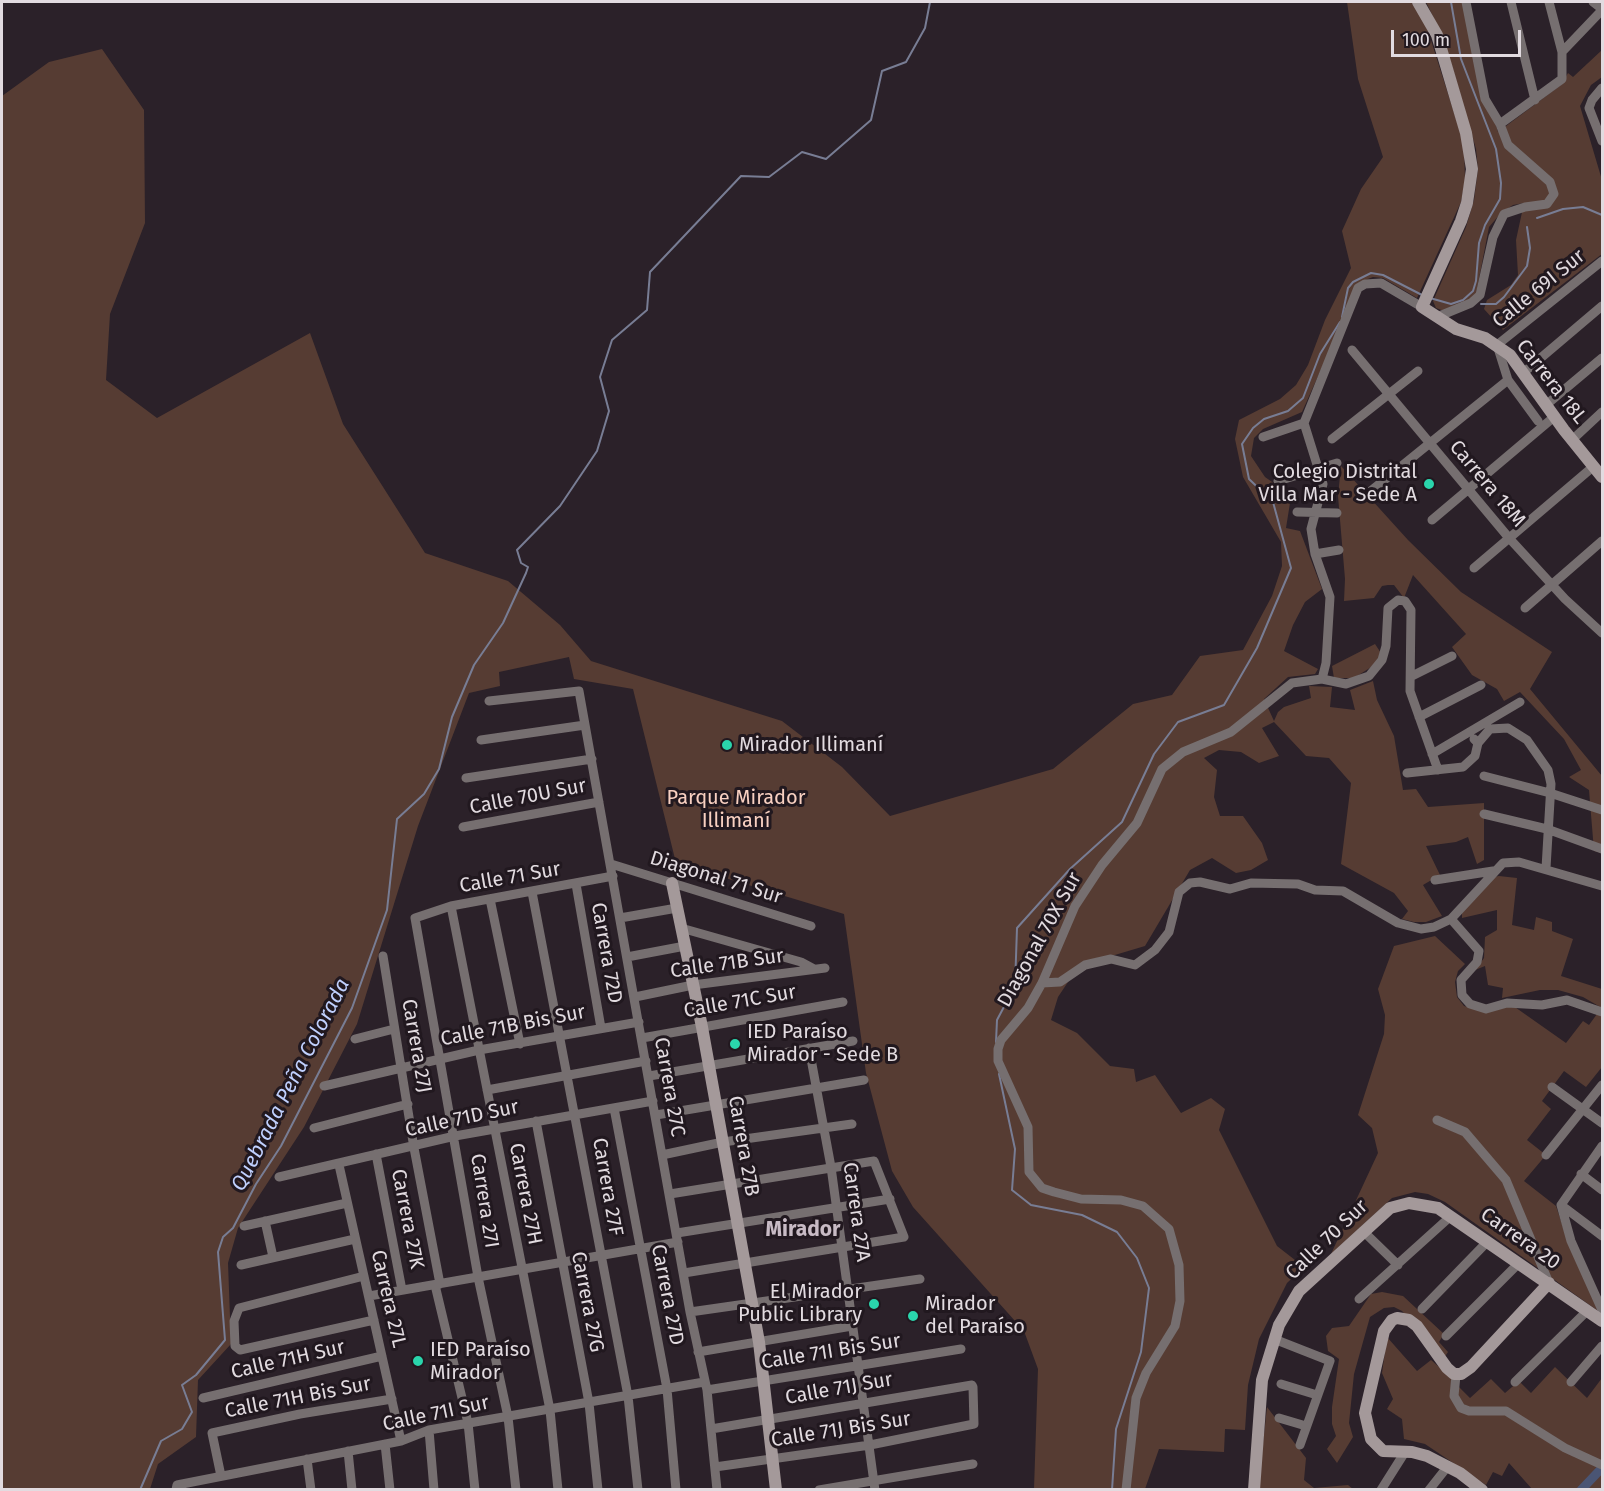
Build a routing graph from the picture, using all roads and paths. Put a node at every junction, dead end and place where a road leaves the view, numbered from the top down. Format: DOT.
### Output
graph roads {
  1 [pos="1418,2"];
  2 [pos="1466,2"];
  3 [pos="1511,2"];
  4 [pos="1593,2"];
  5 [pos="1553,4"];
  6 [pos="1602,9"];
  7 [pos="1562,52"];
  8 [pos="1602,88"];
  9 [pos="1535,100"];
  10 [pos="1500,124"];
  11 [pos="1602,141"];
  12 [pos="1602,261"];
  13 [pos="1425,298"];
  14 [pos="1602,306"];
  15 [pos="1437,317"];
  16 [pos="1497,345"];
  17 [pos="1352,351"];
  18 [pos="1602,358"];
  19 [pos="1418,371"];
  20 [pos="1523,373"];
  21 [pos="1508,380"];
  22 [pos="1390,393"];
  23 [pos="1546,405"];
  24 [pos="1602,412"];
  25 [pos="1554,417"];
  26 [pos="1538,422"];
  27 [pos="1304,423"];
  28 [pos="1263,437"];
  29 [pos="1332,439"];
  30 [pos="1572,440"];
  31 [pos="1429,443"];
  32 [pos="1337,463"];
  33 [pos="1318,468"];
  34 [pos="1599,470"];
  35 [pos="1278,481"];
  36 [pos="1469,489"];
  37 [pos="1367,494"];
  38 [pos="1297,512"];
  39 [pos="1317,512"];
  40 [pos="1337,513"];
  41 [pos="1432,520"];
  42 [pos="1509,538"];
  43 [pos="1602,540"];
  44 [pos="1339,550"];
  45 [pos="1315,554"];
  46 [pos="1474,568"];
  47 [pos="1551,585"];
  48 [pos="1525,608"];
  49 [pos="1602,619"];
  50 [pos="1594,626"];
  51 [pos="1602,633"];
  52 [pos="1452,656"];
  53 [pos="1412,676"];
  54 [pos="1322,679"];
  55 [pos="1481,684"];
  56 [pos="489,701"];
  57 [pos="1520,702"];
  58 [pos="1419,717"];
  59 [pos="585,725"];
  60 [pos="1468,733"];
  61 [pos="481,740"];
  62 [pos="1478,743"];
  63 [pos="1432,754"];
  64 [pos="592,759"];
  65 [pos="1438,770"];
  66 [pos="1407,773"];
  67 [pos="1484,776"];
  68 [pos="466,778"];
  69 [pos="1550,793"];
  70 [pos="599,802"];
  71 [pos="1602,810"];
  72 [pos="1484,814"];
  73 [pos="463,827"];
  74 [pos="1547,829"];
  75 [pos="1602,849"];
  76 [pos="611,864"];
  77 [pos="1546,868"];
  78 [pos="1492,871"];
  79 [pos="613,876"];
  80 [pos="1435,880"];
  81 [pos="672,883"];
  82 [pos="576,884"];
  83 [pos="1602,886"];
  84 [pos="532,892"];
  85 [pos="490,899"];
  86 [pos="451,906"];
  87 [pos="677,908"];
  88 [pos="415,918"];
  89 [pos="620,918"];
  90 [pos="1451,918"];
  91 [pos="811,926"];
  92 [pos="681,928"];
  93 [pos="685,946"];
  94 [pos="382,956"];
  95 [pos="627,957"];
  96 [pos="825,968"];
  97 [pos="814,969"];
  98 [pos="1042,983"];
  99 [pos="693,985"];
  100 [pos="634,997"];
  101 [pos="843,1002"];
  102 [pos="1602,1012"];
  103 [pos="639,1022"];
  104 [pos="702,1027"];
  105 [pos="601,1028"];
  106 [pos="394,1029"];
  107 [pos="562,1036"];
  108 [pos="642,1038"];
  109 [pos="355,1039"];
  110 [pos="853,1041"];
  111 [pos="520,1044"];
  112 [pos="809,1048"];
  113 [pos="479,1050"];
  114 [pos="440,1058"];
  115 [pos="646,1061"];
  116 [pos="709,1065"];
  117 [pos="401,1067"];
  118 [pos="568,1075"];
  119 [pos="649,1076"];
  120 [pos="864,1080"];
  121 [pos="1602,1085"];
  122 [pos="324,1086"];
  123 [pos="1552,1087"];
  124 [pos="816,1089"];
  125 [pos="487,1090"];
  126 [pos="653,1101"];
  127 [pos="408,1104"];
  128 [pos="716,1104"];
  129 [pos="614,1108"];
  130 [pos="1583,1111"];
  131 [pos="656,1115"];
  132 [pos="576,1116"];
  133 [pos="1437,1120"];
  134 [pos="536,1121"];
  135 [pos="1602,1123"];
  136 [pos="852,1124"];
  137 [pos="824,1127"];
  138 [pos="314,1128"];
  139 [pos="494,1129"];
  140 [pos="455,1136"];
  141 [pos="723,1142"];
  142 [pos="1602,1146"];
  143 [pos="414,1148"];
  144 [pos="376,1154"];
  145 [pos="662,1155"];
  146 [pos="1546,1155"];
  147 [pos="339,1165"];
  148 [pos="831,1167"];
  149 [pos="1581,1174"];
  150 [pos="279,1177"];
  151 [pos="730,1184"];
  152 [pos="1602,1190"];
  153 [pos="670,1194"];
  154 [pos="890,1199"];
  155 [pos="347,1203"];
  156 [pos="1409,1203"];
  157 [pos="1561,1205"];
  158 [pos="837,1207"];
  159 [pos="1451,1216"];
  160 [pos="265,1221"];
  161 [pos="737,1223"];
  162 [pos="244,1226"];
  163 [pos="1363,1231"];
  164 [pos="1602,1236"];
  165 [pos="677,1237"];
  166 [pos="355,1239"];
  167 [pos="1488,1240"];
  168 [pos="843,1246"];
  169 [pos="640,1248"];
  170 [pos="601,1256"];
  171 [pos="273,1257"];
  172 [pos="561,1262"];
  173 [pos="744,1263"];
  174 [pos="1519,1263"];
  175 [pos="241,1265"];
  176 [pos="1398,1265"];
  177 [pos="521,1269"];
  178 [pos="684,1273"];
  179 [pos="364,1276"];
  180 [pos="478,1277"];
  181 [pos="921,1279"];
  182 [pos="1549,1283"];
  183 [pos="437,1284"];
  184 [pos="849,1288"];
  185 [pos="402,1290"];
  186 [pos="369,1296"];
  187 [pos="1359,1299"];
  188 [pos="752,1303"];
  189 [pos="1422,1309"];
  190 [pos="1602,1310"];
  191 [pos="1587,1311"];
  192 [pos="690,1312"];
  193 [pos="374,1320"];
  194 [pos="1602,1321"];
  195 [pos="852,1326"];
  196 [pos="1446,1336"];
  197 [pos="1274,1339"];
  198 [pos="759,1342"];
  199 [pos="1602,1346"];
  200 [pos="961,1349"];
  201 [pos="698,1352"];
  202 [pos="382,1356"];
  203 [pos="859,1365"];
  204 [pos="1456,1374"];
  205 [pos="763,1381"];
  206 [pos="1515,1382"];
  207 [pos="1571,1382"];
  208 [pos="1281,1384"];
  209 [pos="706,1386"];
  210 [pos="667,1389"];
  211 [pos="1317,1395"];
  212 [pos="628,1396"];
  213 [pos="203,1398"];
  214 [pos="392,1399"];
  215 [pos="589,1403"];
  216 [pos="865,1403"];
  217 [pos="550,1410"];
  218 [pos="508,1417"];
  219 [pos="1279,1418"];
  220 [pos="767,1420"];
  221 [pos="468,1423"];
  222 [pos="974,1424"];
  223 [pos="1306,1426"];
  224 [pos="711,1429"];
  225 [pos="429,1430"];
  226 [pos="401,1441"];
  227 [pos="384,1444"];
  228 [pos="1300,1444"];
  229 [pos="870,1445"];
  230 [pos="348,1451"];
  231 [pos="1405,1452"];
  232 [pos="307,1460"];
  233 [pos="772,1460"];
  234 [pos="973,1464"];
  235 [pos="1602,1465"];
  236 [pos="1448,1466"];
  237 [pos="715,1467"];
  238 [pos="221,1476"];
  239 [pos="205,1485"];
  240 [pos="875,1485"];
  241 [pos="176,1487"];
  242 [pos="311,1490"];
  243 [pos="352,1490"];
  244 [pos="390,1490"];
  245 [pos="434,1490"];
  246 [pos="475,1490"];
  247 [pos="516,1490"];
  248 [pos="558,1490"];
  249 [pos="598,1490"];
  250 [pos="638,1490"];
  251 [pos="676,1490"];
  252 [pos="717,1490"];
  253 [pos="776,1490"];
  254 [pos="819,1490"];
  255 [pos="1126,1490"];
  256 [pos="1254,1490"];
  257 [pos="1381,1490"];
  258 [pos="1429,1490"];
  259 [pos="1482,1490"];
  1 -- 13 [label="street"];
  2 -- 10 [label="street"];
  3 -- 9 [label="street"];
  4 -- 6 [label="street"];
  5 -- 7 [label="street"];
  6 -- 7 [label="street"];
  7 -- 9 [label="street"];
  8 -- 11 [label="street"];
  9 -- 10 [label="street"];
  10 -- 15 [label="street"];
  12 -- 16 [label="street, Calle 69I Sur"];
  13 -- 15 [label="street, Carrera 18L"];
  13 -- 27 [label="street, Carrera 18L"];
  14 -- 20 [label="street"];
  15 -- 16 [label="street, Carrera 18L"];
  16 -- 20 [label="street, Carrera 18L"];
  16 -- 21 [label="street"];
  17 -- 22 [label="street, Carrera 18M"];
  18 -- 23 [label="street"];
  19 -- 22 [label="street"];
  20 -- 23 [label="street, Carrera 18L"];
  21 -- 26 [label="street"];
  21 -- 31 [label="street"];
  22 -- 29 [label="street"];
  22 -- 31 [label="street, Carrera 18M"];
  23 -- 25 [label="street, Carrera 18L"];
  24 -- 30 [label="street"];
  25 -- 30 [label="street, Carrera 18L"];
  25 -- 36 [label="street"];
  27 -- 28 [label="street"];
  27 -- 33 [label="street"];
  30 -- 34 [label="street, Carrera 18L"];
  31 -- 36 [label="street, Carrera 18M"];
  31 -- 37 [label="street"];
  32 -- 33 [label="street"];
  33 -- 35 [label="street"];
  33 -- 39 [label="street"];
  34 -- 42 [label="street"];
  36 -- 41 [label="street"];
  36 -- 42 [label="street, Carrera 18M"];
  38 -- 39 [label="street"];
  39 -- 40 [label="street"];
  39 -- 45 [label="street"];
  42 -- 46 [label="street"];
  42 -- 47 [label="street, Carrera 18M"];
  43 -- 47 [label="street"];
  44 -- 45 [label="street"];
  45 -- 54 [label="street"];
  47 -- 48 [label="street"];
  47 -- 50 [label="street, Carrera 18M"];
  49 -- 50 [label="street"];
  50 -- 51 [label="street, Carrera 18M"];
  52 -- 53 [label="street"];
  53 -- 54 [label="street"];
  53 -- 58 [label="street"];
  54 -- 98 [label="street, Diagonal 70X Sur"];
  55 -- 58 [label="street"];
  56 -- 59 [label="street, Carrera 27C"];
  57 -- 60 [label="street"];
  58 -- 63 [label="street"];
  59 -- 61 [label="street"];
  59 -- 64 [label="street, Carrera 27C"];
  60 -- 62 [label="street"];
  60 -- 63 [label="street"];
  62 -- 65 [label="street"];
  62 -- 69 [label="street"];
  63 -- 65 [label="street"];
  64 -- 68 [label="street"];
  64 -- 70 [label="street, Carrera 27C"];
  65 -- 66 [label="street"];
  67 -- 69 [label="street"];
  69 -- 71 [label="street"];
  69 -- 74 [label="street"];
  70 -- 73 [label="street, Calle 70U Sur"];
  70 -- 76 [label="street, Carrera 27C"];
  72 -- 74 [label="street"];
  74 -- 75 [label="street"];
  74 -- 77 [label="street"];
  76 -- 79 [label="street, Carrera 27C"];
  76 -- 81 [label="street, Diagonal 71 Sur"];
  77 -- 78 [label="street"];
  77 -- 83 [label="street"];
  78 -- 80 [label="street"];
  78 -- 90 [label="street"];
  79 -- 82 [label="street, Calle 71 Sur"];
  79 -- 89 [label="street, Carrera 27C"];
  81 -- 87 [label="street, Carrera 27B"];
  81 -- 91 [label="street, Diagonal 71 Sur"];
  82 -- 84 [label="street, Calle 71 Sur"];
  82 -- 105 [label="street, Carrera 72D"];
  84 -- 85 [label="street, Calle 71 Sur"];
  84 -- 107 [label="street, Carrera 27F"];
  85 -- 86 [label="street, Calle 71 Sur"];
  85 -- 111 [label="street"];
  86 -- 88 [label="street, Calle 71 Sur"];
  86 -- 113 [label="street, Carrera 27H"];
  87 -- 89 [label="street"];
  87 -- 92 [label="street, Carrera 27B"];
  88 -- 114 [label="street, Carrera 27I"];
  89 -- 95 [label="street, Carrera 27C"];
  90 -- 98 [label="street"];
  90 -- 102 [label="street"];
  92 -- 93 [label="street, Carrera 27B"];
  92 -- 97 [label="street"];
  93 -- 95 [label="street"];
  93 -- 99 [label="street, Carrera 27B"];
  94 -- 106 [label="street, Carrera 27J"];
  95 -- 100 [label="street, Carrera 27C"];
  96 -- 97 [label="street, Calle 71B Sur"];
  97 -- 99 [label="street, Calle 71B Sur"];
  98 -- 255 [label="street, Diagonal 70X Sur"];
  99 -- 100 [label="street, Calle 71B Sur"];
  99 -- 104 [label="street, Carrera 27B"];
  100 -- 103 [label="street, Carrera 27C"];
  101 -- 104 [label="street, Calle 71C Sur"];
  103 -- 105 [label="street, Calle 71B Bis Sur"];
  103 -- 108 [label="street, Carrera 27C"];
  104 -- 108 [label="street, Calle 71C Sur"];
  104 -- 116 [label="street, Carrera 27B"];
  105 -- 107 [label="street, Calle 71B Bis Sur"];
  106 -- 109 [label="street"];
  106 -- 117 [label="street, Carrera 27J"];
  107 -- 111 [label="street, Calle 71B Bis Sur"];
  107 -- 118 [label="street, Carrera 27F"];
  108 -- 115 [label="street, Carrera 27C"];
  110 -- 112 [label="street"];
  111 -- 113 [label="street, Calle 71B Bis Sur"];
  112 -- 116 [label="street"];
  112 -- 124 [label="street, Carrera 27A"];
  113 -- 114 [label="street, Calle 71B Bis Sur"];
  113 -- 125 [label="street, Carrera 27H"];
  114 -- 117 [label="street, Calle 71B Bis Sur"];
  114 -- 140 [label="street, Carrera 27I"];
  115 -- 118 [label="street"];
  115 -- 119 [label="street, Carrera 27C"];
  116 -- 119 [label="street"];
  116 -- 128 [label="street, Carrera 27B"];
  117 -- 122 [label="street, Calle 71B Bis Sur"];
  117 -- 127 [label="street, Carrera 27J"];
  118 -- 125 [label="street"];
  118 -- 132 [label="street, Carrera 27F"];
  119 -- 126 [label="street, Carrera 27C"];
  120 -- 124 [label="street"];
  121 -- 130 [label="street"];
  123 -- 130 [label="street"];
  124 -- 128 [label="street"];
  124 -- 137 [label="street, Carrera 27A"];
  125 -- 139 [label="street, Carrera 27H"];
  126 -- 129 [label="street, Calle 71D Sur"];
  126 -- 131 [label="street, Carrera 27C"];
  127 -- 138 [label="street"];
  127 -- 143 [label="street, Carrera 27J"];
  128 -- 131 [label="street"];
  128 -- 141 [label="street, Carrera 27B"];
  129 -- 132 [label="street, Calle 71D Sur"];
  129 -- 169 [label="street, Carrera 27D"];
  130 -- 135 [label="street"];
  130 -- 146 [label="street"];
  131 -- 145 [label="street, Carrera 27C"];
  132 -- 134 [label="street, Calle 71D Sur"];
  132 -- 170 [label="street, Carrera 27F"];
  133 -- 182 [label="street"];
  134 -- 139 [label="street, Calle 71D Sur"];
  134 -- 172 [label="street, Carrera 27G"];
  136 -- 137 [label="street"];
  137 -- 141 [label="street"];
  137 -- 148 [label="street, Carrera 27A"];
  139 -- 140 [label="street, Calle 71D Sur"];
  139 -- 177 [label="street, Carrera 27H"];
  140 -- 143 [label="street, Calle 71D Sur"];
  140 -- 180 [label="street, Carrera 27I"];
  141 -- 145 [label="street"];
  141 -- 151 [label="street, Carrera 27B"];
  142 -- 149 [label="street"];
  143 -- 144 [label="street, Calle 71D Sur"];
  143 -- 183 [label="street, Carrera 27J"];
  144 -- 147 [label="street, Calle 71D Sur"];
  144 -- 185 [label="street, Carrera 27K"];
  145 -- 153 [label="street, Carrera 27C"];
  147 -- 150 [label="street, Calle 71D Sur"];
  147 -- 155 [label="street, Carrera 27L"];
  148 -- 151 [label="street"];
  148 -- 154 [label="street"];
  148 -- 158 [label="street, Carrera 27A"];
  149 -- 152 [label="street"];
  149 -- 157 [label="street"];
  151 -- 153 [label="street"];
  151 -- 161 [label="street, Carrera 27B"];
  153 -- 165 [label="street, Carrera 27C"];
  154 -- 158 [label="street"];
  154 -- 168 [label="street"];
  155 -- 160 [label="street"];
  155 -- 166 [label="street, Carrera 27L"];
  156 -- 159 [label="street, Carrera 20"];
  156 -- 163 [label="street, Calle 70 Sur"];
  157 -- 164 [label="street"];
  157 -- 190 [label="street"];
  158 -- 161 [label="street"];
  158 -- 168 [label="street, Carrera 27A"];
  159 -- 167 [label="street, Carrera 20"];
  159 -- 176 [label="street"];
  160 -- 162 [label="street"];
  160 -- 171 [label="street"];
  161 -- 165 [label="street"];
  161 -- 173 [label="street, Carrera 27B"];
  163 -- 176 [label="street"];
  163 -- 197 [label="street, Calle 70 Sur"];
  165 -- 169 [label="street"];
  165 -- 178 [label="street, Carrera 27C"];
  166 -- 171 [label="street"];
  166 -- 179 [label="street, Carrera 27L"];
  167 -- 174 [label="street, Carrera 20"];
  167 -- 189 [label="street"];
  168 -- 173 [label="street"];
  168 -- 184 [label="street, Carrera 27A"];
  169 -- 170 [label="street"];
  169 -- 210 [label="street, Carrera 27D"];
  170 -- 172 [label="street"];
  170 -- 212 [label="street, Carrera 27F"];
  171 -- 175 [label="street"];
  172 -- 177 [label="street"];
  172 -- 215 [label="street, Carrera 27G"];
  173 -- 178 [label="street"];
  173 -- 188 [label="street, Carrera 27B"];
  174 -- 182 [label="street, Carrera 20"];
  174 -- 196 [label="street"];
  176 -- 187 [label="street"];
  177 -- 180 [label="street"];
  177 -- 217 [label="street, Carrera 27H"];
  178 -- 192 [label="street, Carrera 27C"];
  179 -- 186 [label="street, Carrera 27L"];
  179 -- 193 [label="street"];
  180 -- 183 [label="street"];
  180 -- 218 [label="street, Carrera 27I"];
  181 -- 184 [label="street"];
  182 -- 191 [label="street, Carrera 20"];
  182 -- 204 [label="street"];
  183 -- 185 [label="street"];
  183 -- 221 [label="street, Carrera 27J"];
  184 -- 188 [label="street"];
  184 -- 195 [label="street, Carrera 27A"];
  185 -- 186 [label="street"];
  186 -- 193 [label="street, Carrera 27L"];
  188 -- 192 [label="street"];
  188 -- 198 [label="street, Carrera 27B"];
  191 -- 194 [label="street, Carrera 20"];
  191 -- 206 [label="street"];
  192 -- 201 [label="street, Carrera 27C"];
  193 -- 202 [label="street, Carrera 27L"];
  195 -- 198 [label="street"];
  195 -- 203 [label="street, Carrera 27A"];
  197 -- 211 [label="street"];
  197 -- 256 [label="street, Calle 70 Sur"];
  198 -- 201 [label="street"];
  198 -- 205 [label="street, Carrera 27B"];
  199 -- 207 [label="street"];
  200 -- 203 [label="street, Calle 71I Bis Sur"];
  201 -- 209 [label="street, Carrera 27C"];
  202 -- 213 [label="street, Calle 71H Sur"];
  202 -- 214 [label="street, Carrera 27L"];
  203 -- 205 [label="street, Calle 71I Bis Sur"];
  203 -- 216 [label="street, Carrera 27A"];
  204 -- 231 [label="street"];
  204 -- 235 [label="street"];
  205 -- 209 [label="street, Calle 71I Bis Sur"];
  205 -- 220 [label="street, Carrera 27B"];
  208 -- 211 [label="street"];
  209 -- 210 [label="street, Calle 71I Sur"];
  209 -- 224 [label="street, Carrera 27C"];
  210 -- 212 [label="street, Calle 71I Sur"];
  210 -- 251 [label="street, Carrera 27D"];
  211 -- 223 [label="street"];
  212 -- 215 [label="street, Calle 71I Sur"];
  212 -- 250 [label="street, Carrera 27F"];
  214 -- 226 [label="street, Carrera 27L"];
  214 -- 238 [label="street, Calle 71H Bis Sur"];
  215 -- 217 [label="street, Calle 71I Sur"];
  215 -- 249 [label="street, Carrera 27G"];
  216 -- 220 [label="street, Calle 71J Sur"];
  216 -- 222 [label="street, Calle 71J Sur"];
  216 -- 229 [label="street, Carrera 27A"];
  217 -- 218 [label="street, Calle 71I Sur"];
  217 -- 248 [label="street, Carrera 27H"];
  218 -- 221 [label="street, Calle 71I Sur"];
  218 -- 247 [label="street, Carrera 27I"];
  219 -- 223 [label="street"];
  220 -- 224 [label="street, Calle 71J Sur"];
  220 -- 233 [label="street, Carrera 27B"];
  221 -- 225 [label="street, Calle 71I Sur"];
  221 -- 246 [label="street, Carrera 27J"];
  222 -- 229 [label="street, Calle 71J Bis Sur"];
  223 -- 228 [label="street"];
  224 -- 237 [label="street, Carrera 27C"];
  225 -- 226 [label="street, Calle 71I Sur"];
  225 -- 245 [label="street"];
  226 -- 227 [label="street, Calle 71I Sur"];
  227 -- 230 [label="street, Calle 71I Sur"];
  227 -- 244 [label="street"];
  229 -- 233 [label="street, Calle 71J Bis Sur"];
  229 -- 240 [label="street, Carrera 27A"];
  230 -- 232 [label="street, Calle 71I Sur"];
  230 -- 243 [label="street"];
  231 -- 236 [label="street"];
  231 -- 257 [label="street"];
  232 -- 238 [label="street, Calle 71I Sur"];
  232 -- 242 [label="street"];
  233 -- 237 [label="street, Calle 71J Bis Sur"];
  233 -- 253 [label="street, Carrera 27B"];
  234 -- 240 [label="street"];
  236 -- 258 [label="street"];
  236 -- 259 [label="street"];
  237 -- 252 [label="street, Carrera 27C"];
  238 -- 239 [label="street, Calle 71I Sur"];
  239 -- 241 [label="street, Calle 71I Sur"];
  240 -- 254 [label="street"];
}
